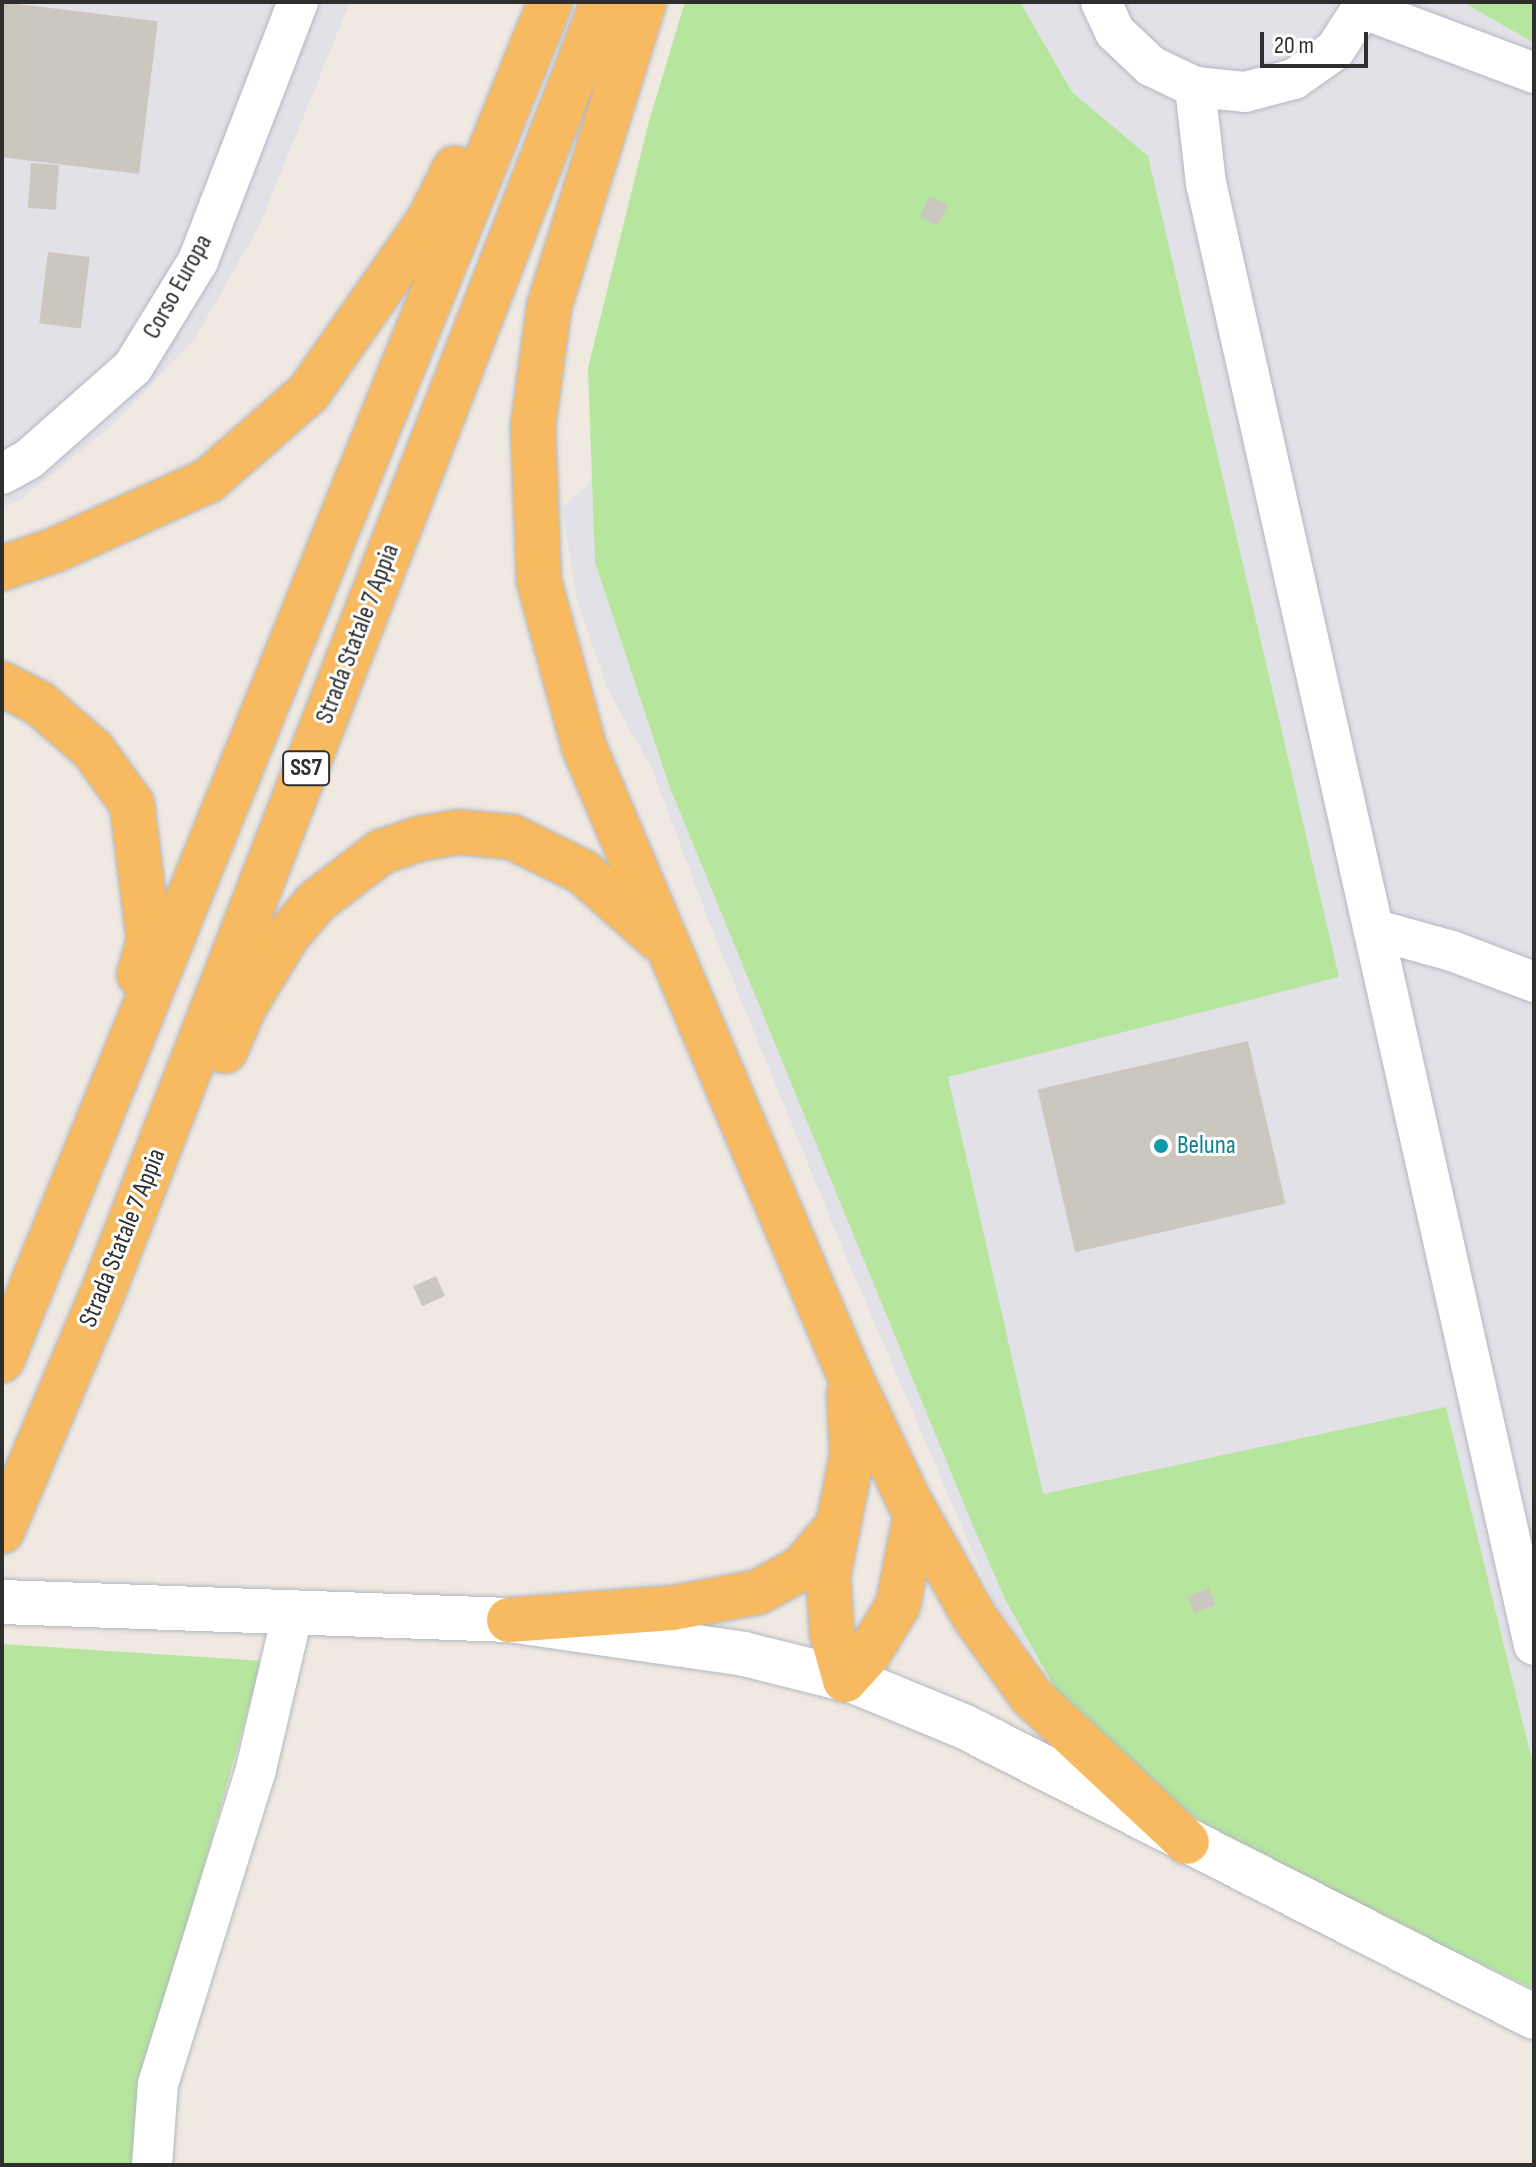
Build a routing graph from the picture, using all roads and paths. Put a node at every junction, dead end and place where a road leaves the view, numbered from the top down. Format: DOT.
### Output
graph roads {
  1 [pos="298,2"];
  2 [pos="539,2"];
  3 [pos="550,2"];
  4 [pos="603,2"];
  5 [pos="644,2"];
  6 [pos="1101,2"];
  7 [pos="1365,6"];
  8 [pos="1534,73"];
  9 [pos="1195,87"];
  10 [pos="2,474"];
  11 [pos="2,568"];
  12 [pos="2,684"];
  13 [pos="1373,929"];
  14 [pos="664,945"];
  15 [pos="1534,982"];
  16 [pos="105,1287"];
  17 [pos="23,1306"];
  18 [pos="2,1360"];
  19 [pos="848,1372"];
  20 [pos="916,1513"];
  21 [pos="835,1529"];
  22 [pos="2,1531"];
  23 [pos="2,1602"];
  24 [pos="293,1611"];
  25 [pos="509,1620"];
  26 [pos="1534,1645"];
  27 [pos="845,1680"];
  28 [pos="1187,1842"];
  29 [pos="1534,2017"];
  30 [pos="152,2165"];
  1 -- 10 [label="street, Corso Europa"];
  2 -- 11 [label="highway"];
  3 -- 17 [label="highway, SS7"];
  4 -- 16 [label="highway, Strada Statale 7 Appia / SS7"];
  5 -- 14 [label="highway"];
  6 -- 9 [label="street"];
  7 -- 8 [label="street"];
  7 -- 9 [label="street"];
  9 -- 13 [label="street"];
  12 -- 17 [label="highway"];
  13 -- 15 [label="street"];
  13 -- 26 [label="street"];
  14 -- 16 [label="highway"];
  14 -- 19 [label="highway"];
  16 -- 22 [label="highway, Strada Statale 7 Appia / SS7"];
  17 -- 18 [label="highway, SS7"];
  19 -- 20 [label="highway"];
  19 -- 21 [label="highway"];
  20 -- 27 [label="highway"];
  20 -- 28 [label="highway"];
  21 -- 25 [label="highway"];
  21 -- 27 [label="highway"];
  23 -- 24 [label="main road"];
  24 -- 25 [label="main road"];
  24 -- 30 [label="street"];
  25 -- 27 [label="main road"];
  27 -- 28 [label="main road"];
  28 -- 29 [label="main road"];
}
